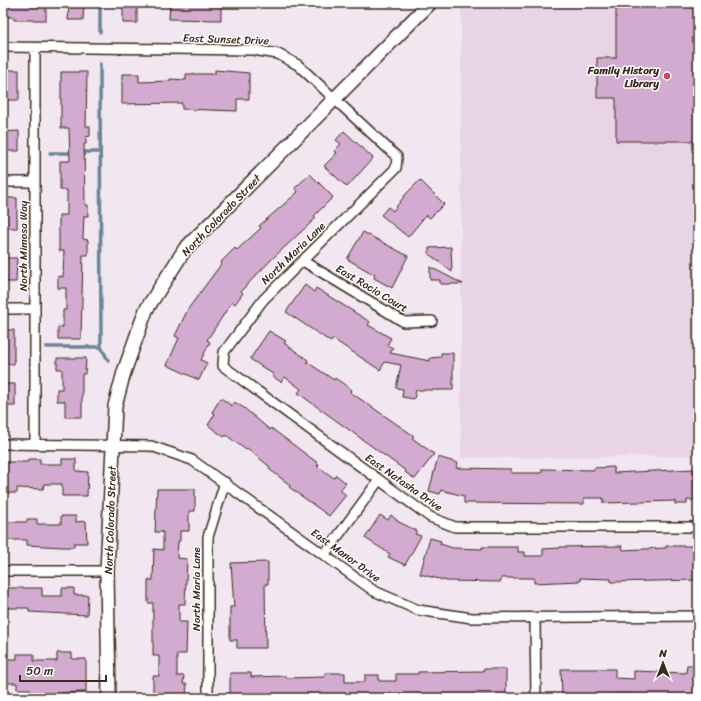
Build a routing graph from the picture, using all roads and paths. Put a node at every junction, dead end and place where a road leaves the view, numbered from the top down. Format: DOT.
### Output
graph roads {
  1 [pos="430,3"];
  2 [pos="3,47"];
  3 [pos="35,48"];
  4 [pos="335,99"];
  5 [pos="396,168"];
  6 [pos="3,182"];
  7 [pos="35,182"];
  8 [pos="303,261"];
  9 [pos="3,309"];
  10 [pos="35,309"];
  11 [pos="432,321"];
  12 [pos="223,366"];
  13 [pos="3,444"];
  14 [pos="35,444"];
  15 [pos="112,444"];
  16 [pos="379,480"];
  17 [pos="225,482"];
  18 [pos="698,527"];
  19 [pos="324,555"];
  20 [pos="3,571"];
  21 [pos="107,571"];
  22 [pos="698,616"];
  23 [pos="535,619"];
  24 [pos="108,698"];
  25 [pos="208,698"];
  26 [pos="536,698"];
  1 -- 4 [label="street, North Colorado Street"];
  2 -- 3 [label="street, East Sunset Drive"];
  3 -- 4 [label="street, East Sunset Drive"];
  3 -- 7 [label="street, North Mimosa Way"];
  4 -- 5 [label="street, East Sunset Drive"];
  4 -- 15 [label="street, North Colorado Street"];
  5 -- 8 [label="street, North Maria Lane"];
  6 -- 7 [label="street"];
  7 -- 10 [label="street, North Mimosa Way"];
  8 -- 11 [label="street, East Rocio Court"];
  8 -- 12 [label="street, North Maria Lane"];
  9 -- 10 [label="street"];
  10 -- 14 [label="street, North Mimosa Way"];
  12 -- 16 [label="street, East Natasha Drive"];
  13 -- 14 [label="street, East Manor Drive"];
  14 -- 15 [label="street, East Manor Drive"];
  15 -- 17 [label="street, East Manor Drive"];
  15 -- 21 [label="street, North Colorado Street"];
  16 -- 18 [label="street, East Natasha Drive"];
  16 -- 19 [label="street"];
  17 -- 19 [label="street, East Manor Drive"];
  17 -- 25 [label="street, North Maria Lane"];
  19 -- 23 [label="street, East Manor Drive"];
  20 -- 21 [label="street"];
  21 -- 24 [label="street, North Colorado Street"];
  22 -- 23 [label="street, East Manor Drive"];
  23 -- 26 [label="street"];
}
